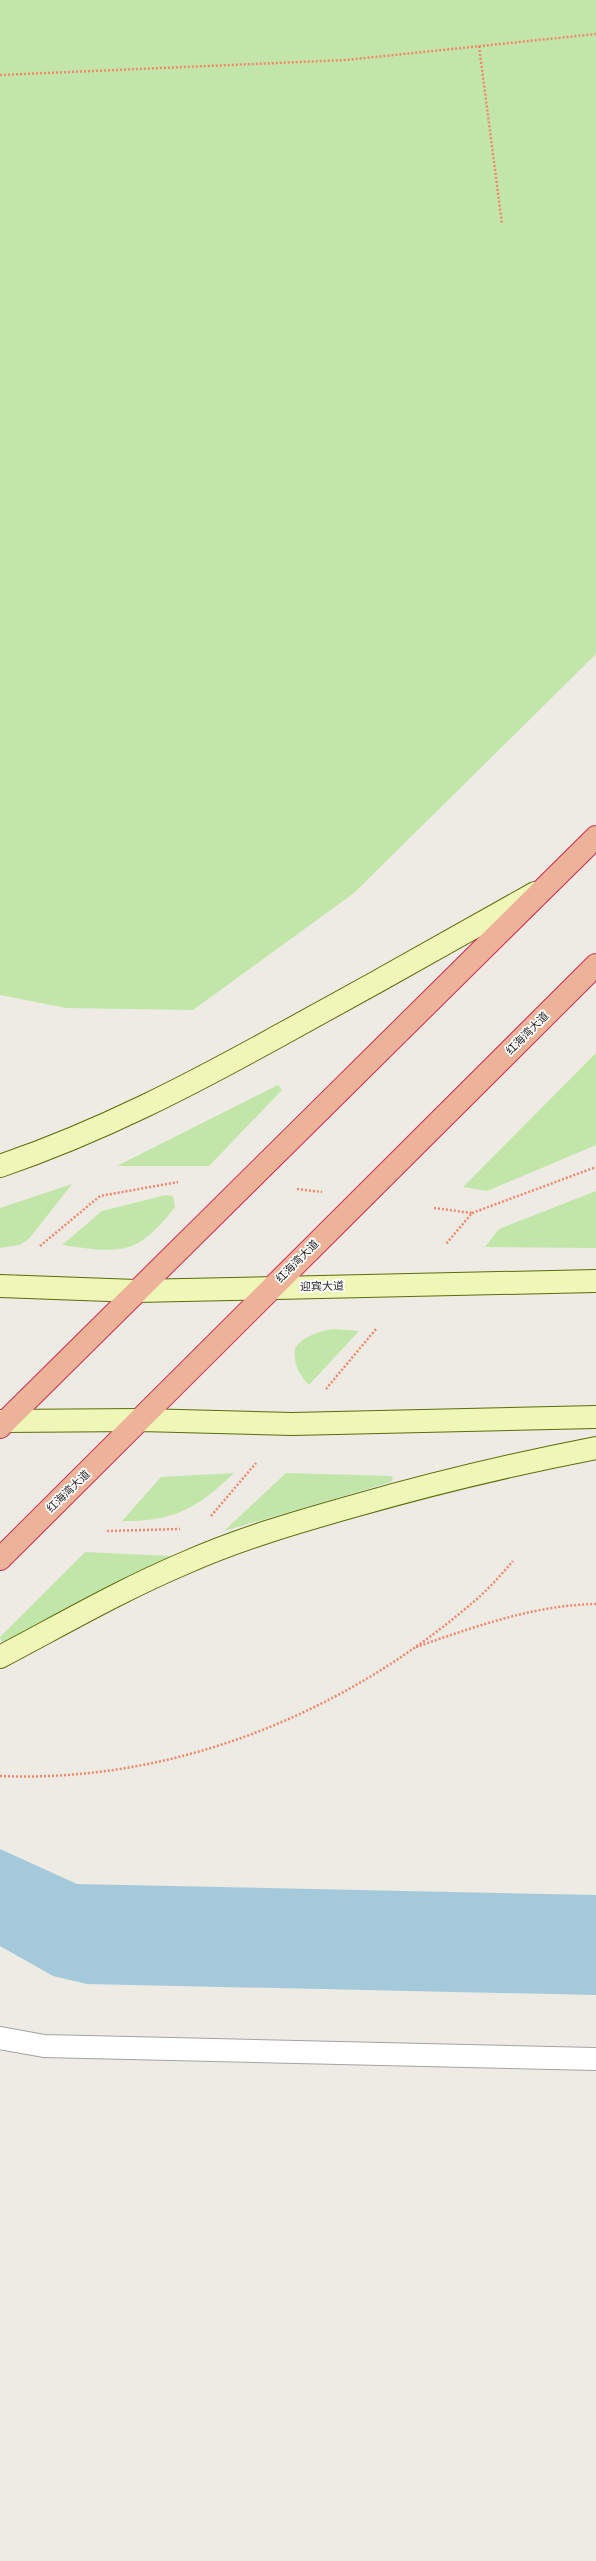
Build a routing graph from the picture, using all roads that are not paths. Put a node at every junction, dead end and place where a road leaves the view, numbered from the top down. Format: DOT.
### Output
graph roads {
  1 [pos="596,837"];
  2 [pos="543,888"];
  3 [pos="596,965"];
  4 [pos="0,1166"];
  5 [pos="596,1281"];
  6 [pos="0,1286"];
  7 [pos="272,1287"];
  8 [pos="136,1291"];
  9 [pos="596,1417"];
  10 [pos="141,1420"];
  11 [pos="2,1423"];
  12 [pos="596,1448"];
  13 [pos="0,1559"];
  14 [pos="0,1657"];
  15 [pos="0,2038"];
  16 [pos="596,2059"];
  1 -- 2 [label="highway"];
  2 -- 4 [label="main road"];
  2 -- 8 [label="highway"];
  3 -- 7 [label="highway, 红海湾大道"];
  5 -- 7 [label="main road, 迎宾大道"];
  6 -- 8 [label="main road, 迎宾大道"];
  7 -- 8 [label="main road, 迎宾大道"];
  7 -- 10 [label="highway, 红海湾大道"];
  8 -- 11 [label="highway"];
  9 -- 10 [label="main road"];
  10 -- 11 [label="main road"];
  10 -- 13 [label="highway, 红海湾大道"];
  12 -- 14 [label="main road"];
  15 -- 16 [label="street"];
}
